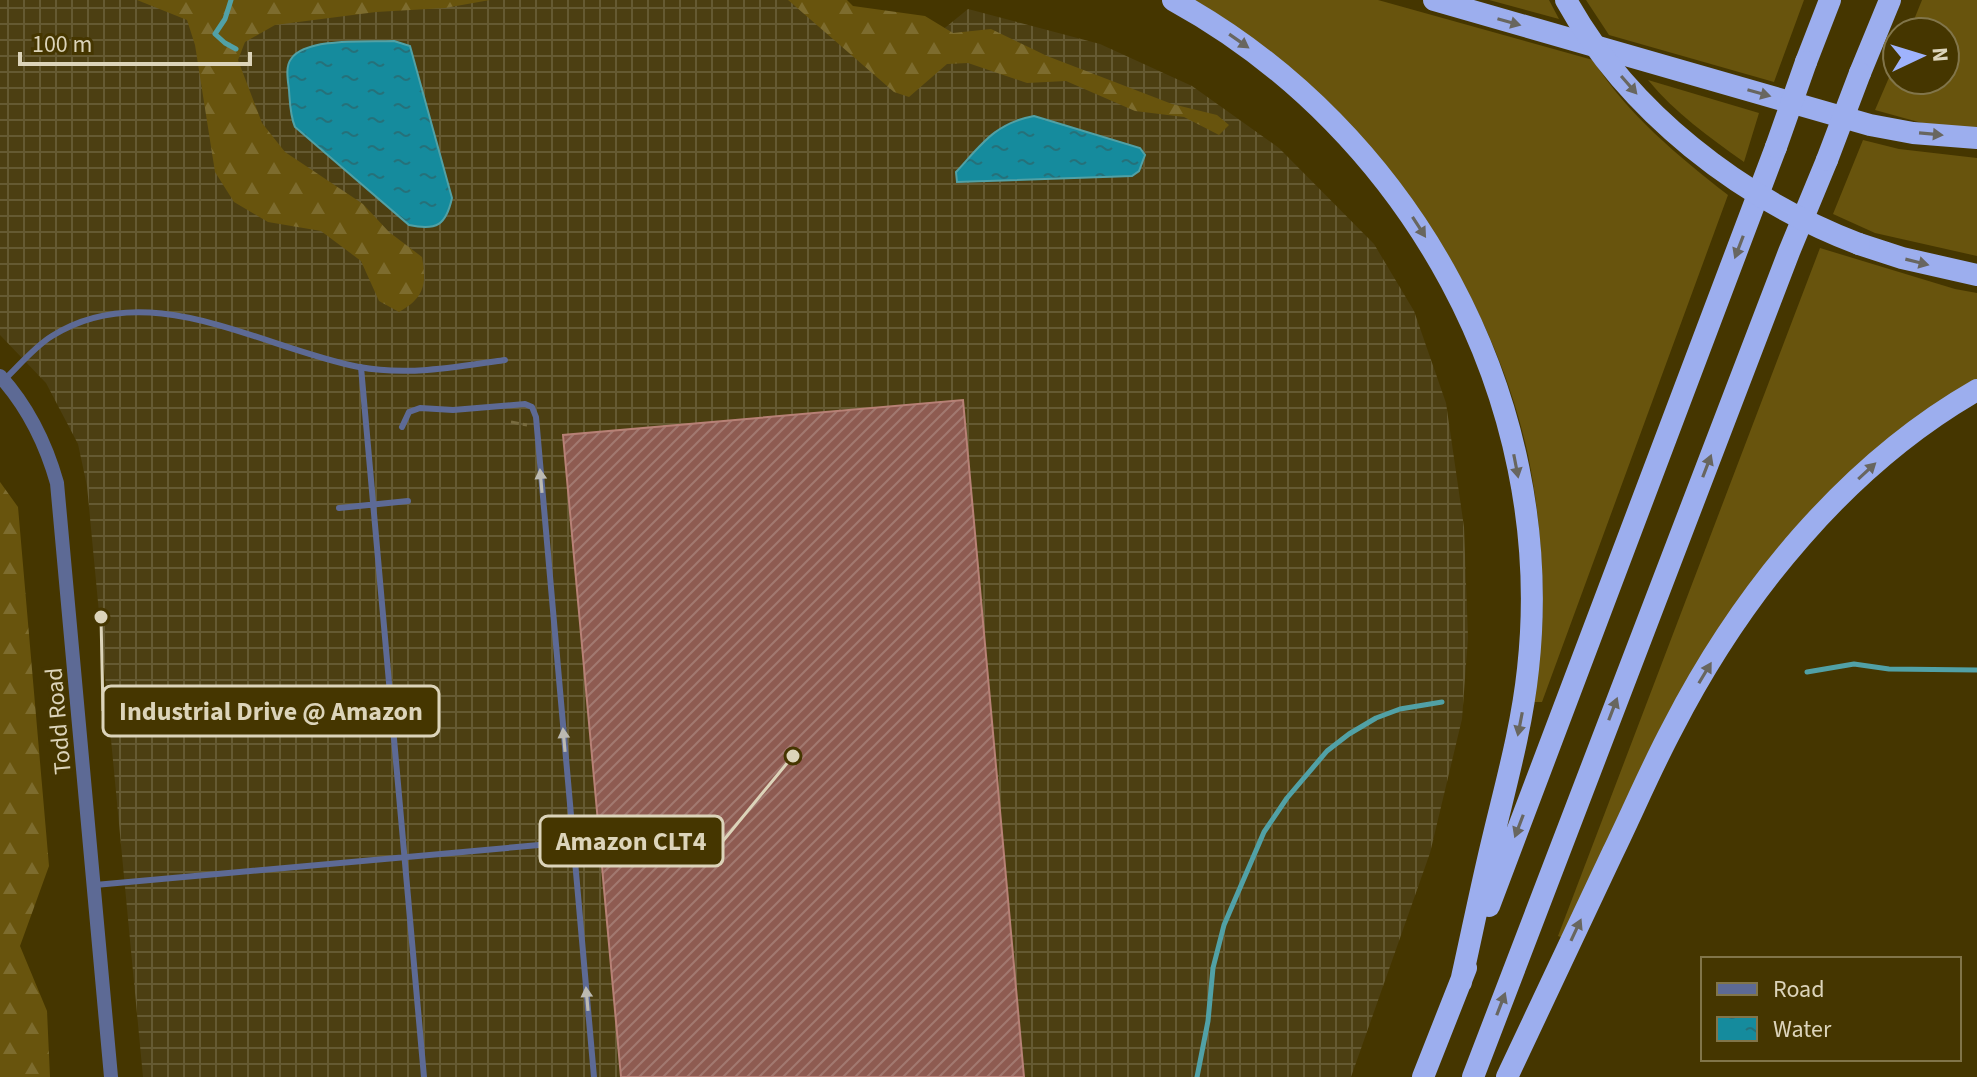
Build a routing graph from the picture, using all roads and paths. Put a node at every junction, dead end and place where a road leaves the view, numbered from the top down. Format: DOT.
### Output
graph roads {
  1 [pos="1173,0"];
  2 [pos="1434,0"];
  3 [pos="1566,0"];
  4 [pos="1830,0"];
  5 [pos="1890,0"];
  6 [pos="1977,138"];
  7 [pos="1977,275"];
  8 [pos="505,360"];
  9 [pos="361,367"];
  10 [pos="1,380"];
  11 [pos="1977,390"];
  12 [pos="402,427"];
  13 [pos="408,501"];
  14 [pos="373,505"];
  15 [pos="339,508"];
  16 [pos="573,842"];
  17 [pos="404,857"];
  18 [pos="95,885"];
  19 [pos="1461,982"];
  20 [pos="111,1077"];
  21 [pos="424,1077"];
  22 [pos="594,1077"];
  23 [pos="1423,1077"];
  24 [pos="1473,1077"];
  25 [pos="1507,1077"];
  1 -- 19 [label="highway, one-way"];
  2 -- 6 [label="highway, one-way"];
  3 -- 7 [label="highway, one-way, bridge"];
  4 -- 19 [label="highway, one-way, bridge"];
  24 -- 5 [label="highway, one-way, bridge"];
  8 -- 9 [label="lane"];
  9 -- 10 [label="lane"];
  9 -- 14 [label="lane"];
  10 -- 18 [label="street, Todd Road"];
  25 -- 11 [label="highway, one-way"];
  16 -- 12 [label="lane, one-way"];
  13 -- 14 [label="lane"];
  14 -- 15 [label="lane"];
  14 -- 17 [label="lane"];
  16 -- 17 [label="lane"];
  22 -- 16 [label="lane, one-way"];
  17 -- 18 [label="lane"];
  17 -- 21 [label="lane"];
  18 -- 20 [label="street, Todd Road"];
  19 -- 23 [label="highway"];
}
